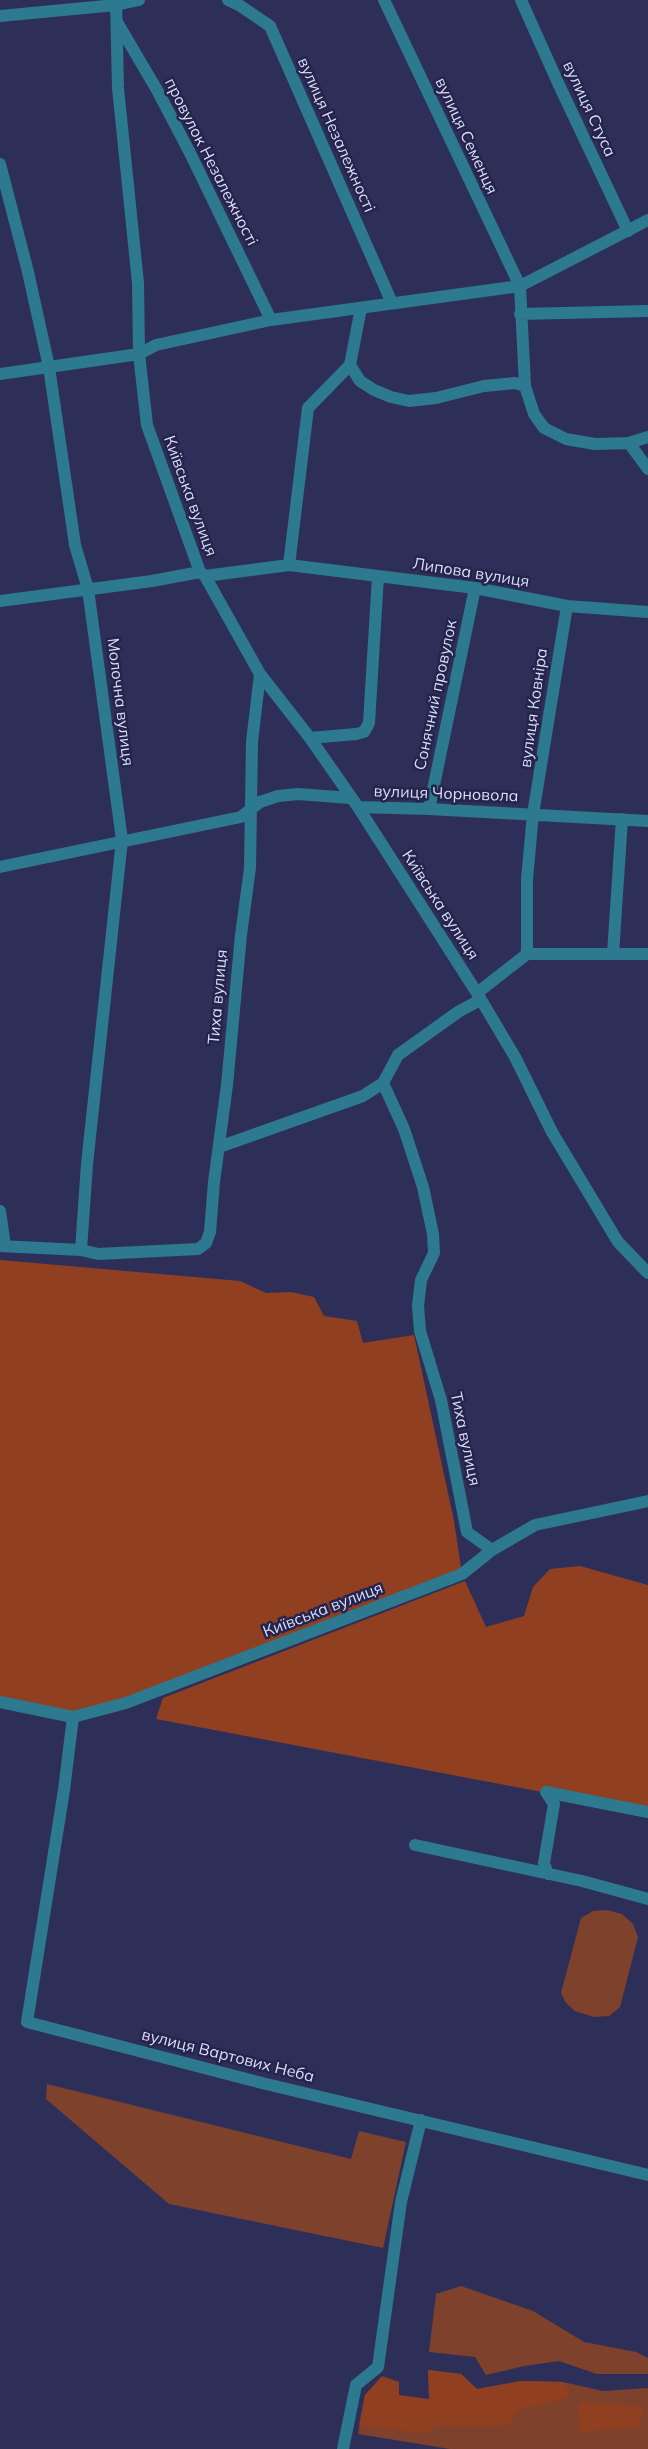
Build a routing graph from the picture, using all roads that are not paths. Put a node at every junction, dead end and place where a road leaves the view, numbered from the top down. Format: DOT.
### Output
graph roads {
  1 [pos="139,0"];
  2 [pos="228,0"];
  3 [pos="384,0"];
  4 [pos="521,0"];
  5 [pos="116,3"];
  6 [pos="0,16"];
  7 [pos="117,22"];
  8 [pos="0,164"];
  9 [pos="648,220"];
  10 [pos="628,231"];
  11 [pos="520,286"];
  12 [pos="392,303"];
  13 [pos="361,308"];
  14 [pos="647,311"];
  15 [pos="520,314"];
  16 [pos="271,320"];
  17 [pos="139,354"];
  18 [pos="350,365"];
  19 [pos="49,367"];
  20 [pos="0,374"];
  21 [pos="525,387"];
  22 [pos="648,437"];
  23 [pos="629,443"];
  24 [pos="648,469"];
  25 [pos="289,565"];
  26 [pos="202,574"];
  27 [pos="378,576"];
  28 [pos="475,588"];
  29 [pos="88,590"];
  30 [pos="0,601"];
  31 [pos="567,606"];
  32 [pos="648,612"];
  33 [pos="260,674"];
  34 [pos="310,738"];
  35 [pos="354,803"];
  36 [pos="250,808"];
  37 [pos="429,809"];
  38 [pos="533,814"];
  39 [pos="622,819"];
  40 [pos="648,821"];
  41 [pos="122,840"];
  42 [pos="0,867"];
  43 [pos="527,954"];
  44 [pos="614,954"];
  45 [pos="648,954"];
  46 [pos="479,997"];
  47 [pos="383,1083"];
  48 [pos="219,1146"];
  49 [pos="0,1211"];
  50 [pos="2,1246"];
  51 [pos="81,1251"];
  52 [pos="648,1273"];
  53 [pos="648,1501"];
  54 [pos="492,1550"];
  55 [pos="0,1702"];
  56 [pos="73,1717"];
  57 [pos="648,1812"];
  58 [pos="415,1845"];
  59 [pos="548,1874"];
  60 [pos="648,1899"];
  61 [pos="421,2120"];
  62 [pos="648,2175"];
  63 [pos="343,2449"];
  1 -- 5 [label="street"];
  2 -- 12 [label="street, вулиця Незалежності"];
  3 -- 11 [label="street, вулиця Семенця"];
  4 -- 10 [label="street, вулиця Стуса"];
  5 -- 6 [label="street"];
  5 -- 7 [label="street, Київська вулиця"];
  7 -- 16 [label="street, провулок Незалежності"];
  7 -- 17 [label="street, Київська вулиця"];
  8 -- 19 [label="street, Молочна вулиця"];
  9 -- 10 [label="street"];
  10 -- 11 [label="street"];
  11 -- 12 [label="street"];
  11 -- 15 [label="street"];
  12 -- 13 [label="street"];
  13 -- 16 [label="street"];
  13 -- 18 [label="street"];
  14 -- 15 [label="street"];
  15 -- 21 [label="street"];
  16 -- 17 [label="street"];
  17 -- 19 [label="street"];
  17 -- 26 [label="street, Київська вулиця"];
  18 -- 21 [label="street"];
  18 -- 25 [label="street"];
  19 -- 20 [label="street"];
  19 -- 29 [label="street, Молочна вулиця"];
  21 -- 23 [label="street"];
  22 -- 23 [label="street"];
  23 -- 24 [label="street"];
  25 -- 26 [label="street, Липова вулиця"];
  25 -- 27 [label="street, Липова вулиця"];
  26 -- 29 [label="street, Липова вулиця"];
  26 -- 33 [label="street, Київська вулиця"];
  27 -- 28 [label="street, Липова вулиця"];
  27 -- 34 [label="street"];
  28 -- 31 [label="street, Липова вулиця"];
  28 -- 37 [label="street, Сонячний провулок"];
  29 -- 30 [label="street, Липова вулиця"];
  29 -- 41 [label="street, Молочна вулиця"];
  31 -- 32 [label="street, Липова вулиця"];
  31 -- 38 [label="street, вулиця Ковніра"];
  33 -- 34 [label="street, Київська вулиця"];
  33 -- 36 [label="street, Тиха вулиця"];
  34 -- 35 [label="street, Київська вулиця"];
  35 -- 36 [label="street, вулиця Чорновола"];
  35 -- 37 [label="street, вулиця Чорновола"];
  35 -- 46 [label="street, Київська вулиця"];
  36 -- 41 [label="street, вулиця Чорновола"];
  36 -- 48 [label="street, Тиха вулиця"];
  37 -- 38 [label="street, вулиця Чорновола"];
  38 -- 39 [label="street, вулиця Чорновола"];
  38 -- 43 [label="street, вулиця Чорновола"];
  39 -- 40 [label="street, вулиця Чорновола"];
  39 -- 44 [label="street"];
  41 -- 42 [label="street, вулиця Чорновола"];
  41 -- 51 [label="street, Молочна вулиця"];
  43 -- 44 [label="street"];
  43 -- 46 [label="street"];
  44 -- 45 [label="street"];
  46 -- 47 [label="street"];
  46 -- 52 [label="street, Київська вулиця"];
  47 -- 48 [label="street"];
  47 -- 54 [label="street, Тиха вулиця"];
  48 -- 51 [label="street, Тиха вулиця"];
  49 -- 50 [label="street"];
  50 -- 51 [label="street, Тиха вулиця"];
  53 -- 54 [label="street, Київська вулиця"];
  54 -- 56 [label="street, Київська вулиця"];
  55 -- 56 [label="street, Київська вулиця"];
  56 -- 61 [label="street, вулиця Вартових Неба"];
  57 -- 59 [label="street"];
  58 -- 59 [label="street"];
  59 -- 60 [label="street"];
  61 -- 62 [label="street, вулиця Вартових Неба"];
  61 -- 63 [label="street"];
}
